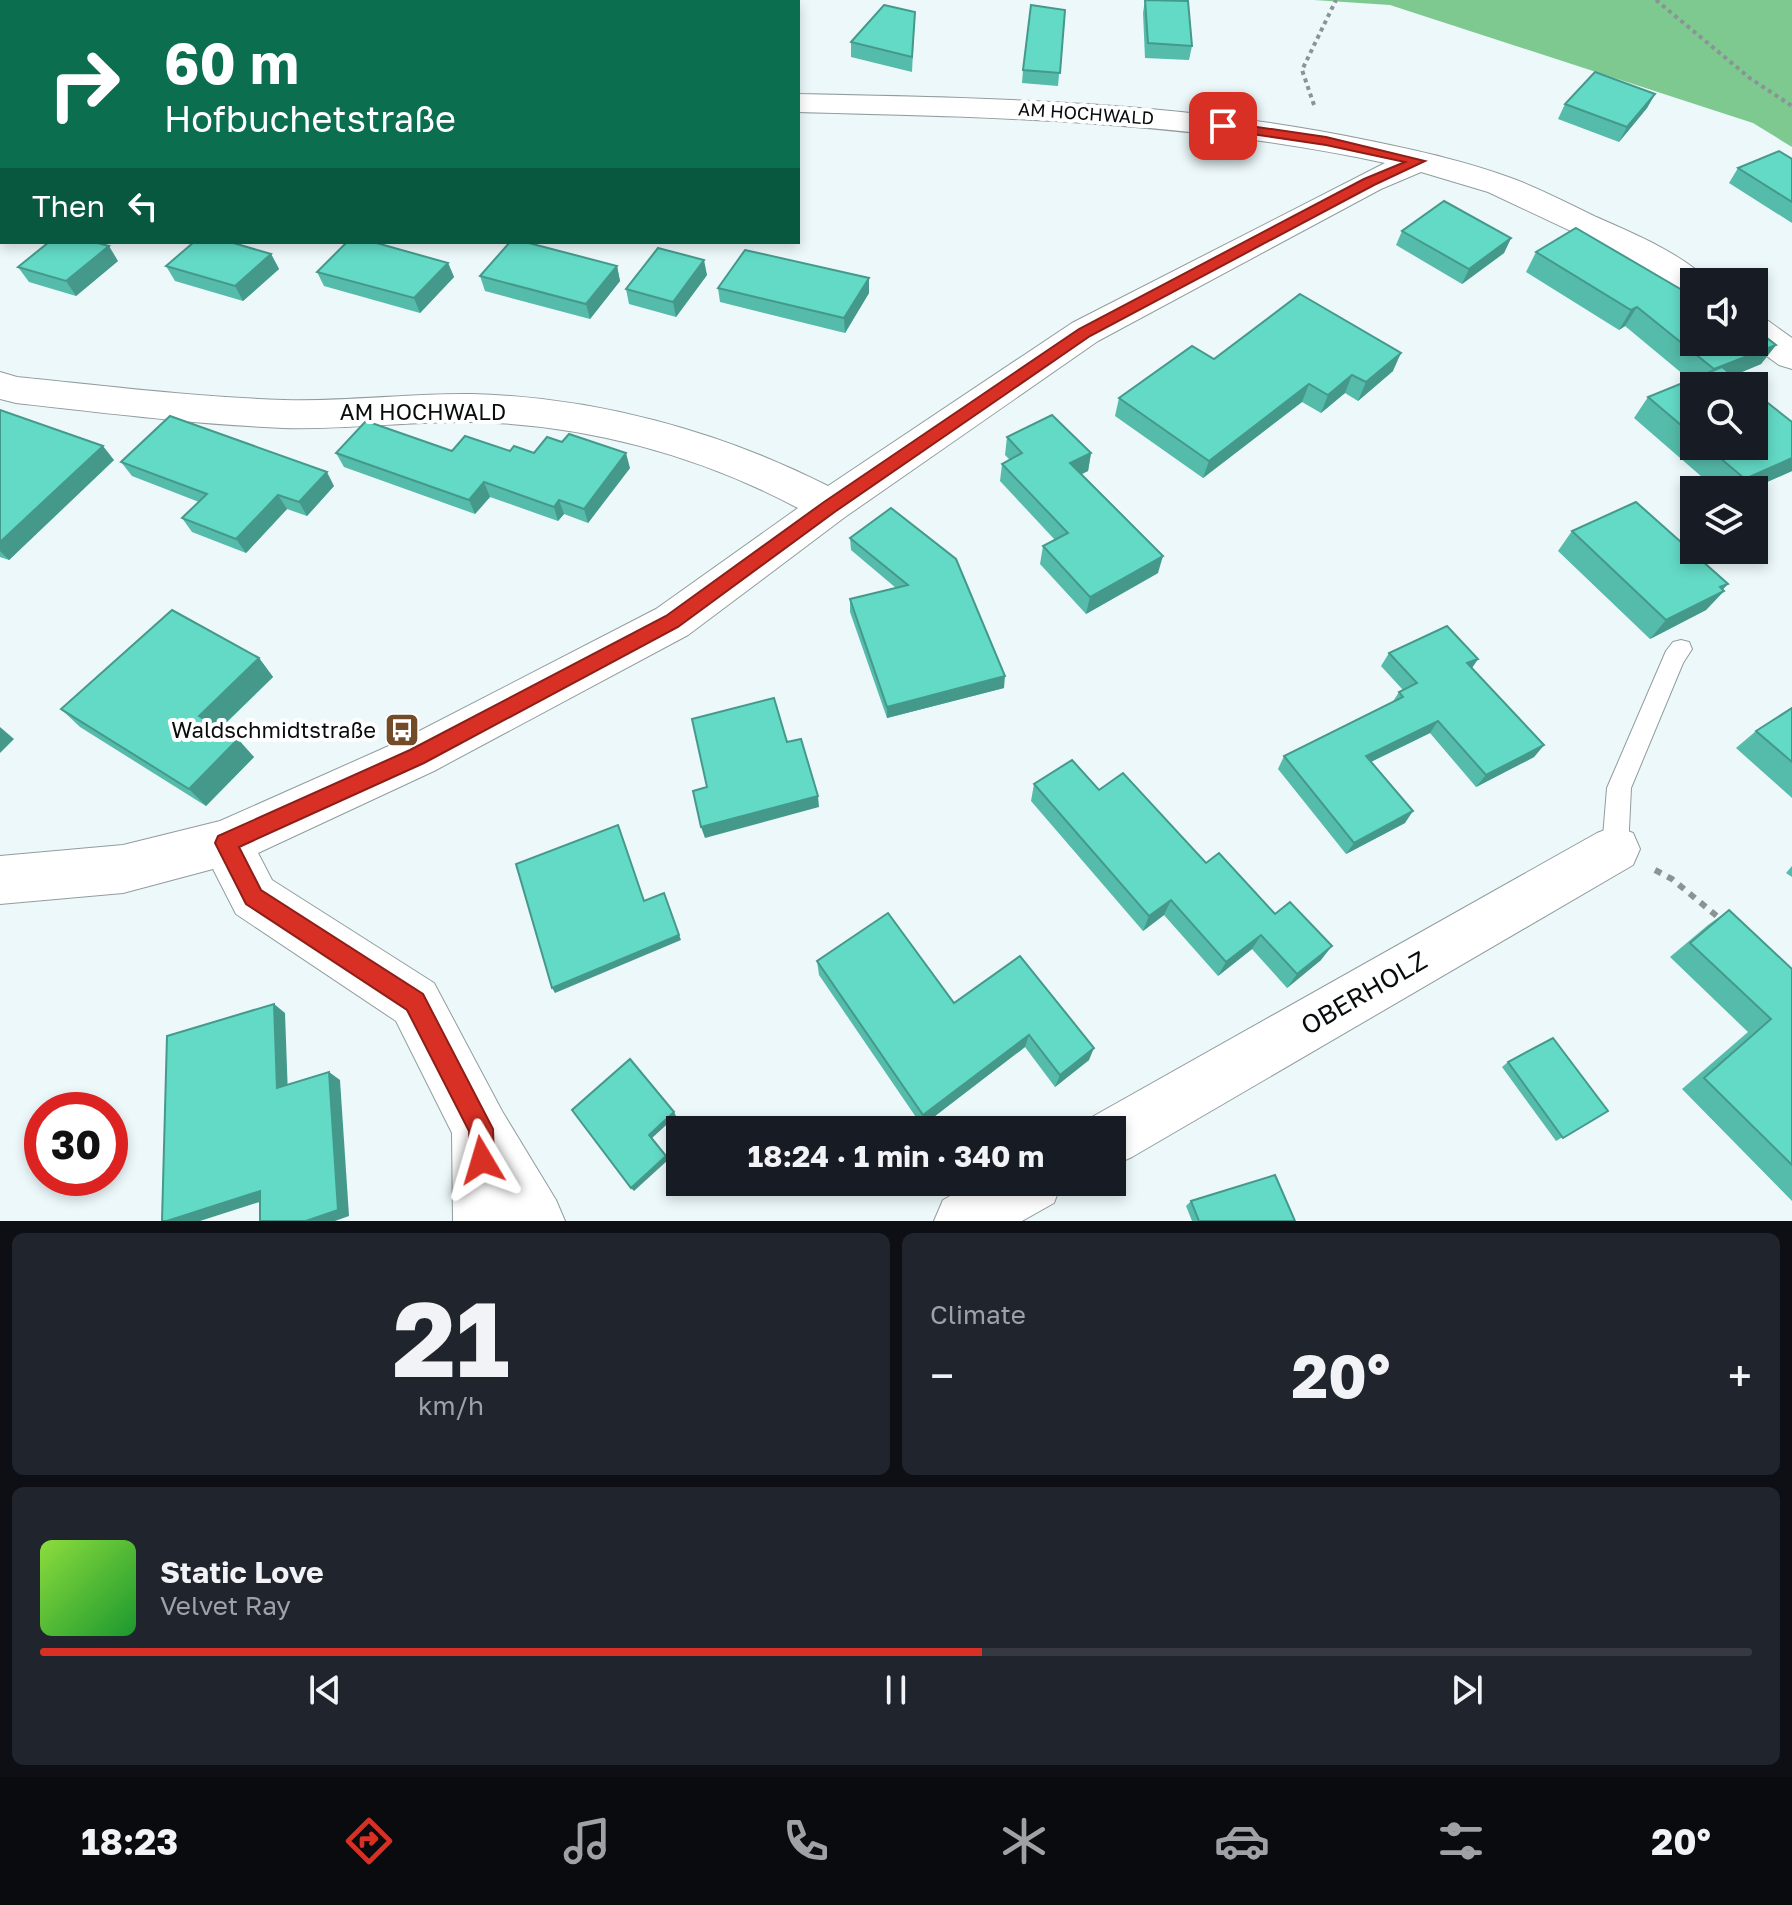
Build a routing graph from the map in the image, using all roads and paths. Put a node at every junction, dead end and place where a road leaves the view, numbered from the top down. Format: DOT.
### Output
graph roads {
  1 [pos="1336,0"];
  2 [pos="1656,0"];
  3 [pos="800,103"];
  4 [pos="1792,106"];
  5 [pos="1326,141"];
  6 [pos="1419,161"];
  7 [pos="1680,278"];
  8 [pos="1768,339"];
  9 [pos="1792,356"];
  10 [pos="0,385"];
  11 [pos="830,506"];
  12 [pos="1681,649"];
  13 [pos="226,843"];
  14 [pos="1615,849"];
  15 [pos="0,880"];
  16 [pos="1727,925"];
  17 [pos="481,1129"];
  18 [pos="1126,1129"];
  19 [pos="1008,1196"];
  20 [pos="483,1221"];
  21 [pos="535,1221"];
  22 [pos="964,1221"];
  1 -- 5 [label="path"];
  2 -- 4 [label="path"];
  3 -- 5 [label="street, AM HOCHWALD"];
  5 -- 6 [label="street, AM HOCHWALD"];
  6 -- 7 [label="street, AM HOCHWALD"];
  6 -- 11 [label="street"];
  8 -- 9 [label="street"];
  10 -- 11 [label="street, AM HOCHWALD"];
  11 -- 13 [label="street"];
  12 -- 14 [label="lane"];
  13 -- 15 [label="street"];
  13 -- 17 [label="street"];
  14 -- 16 [label="path"];
  14 -- 18 [label="street, OBERHOLZ"];
  17 -- 20 [label="street"];
  17 -- 21 [label="street"];
  19 -- 22 [label="street"];
}
